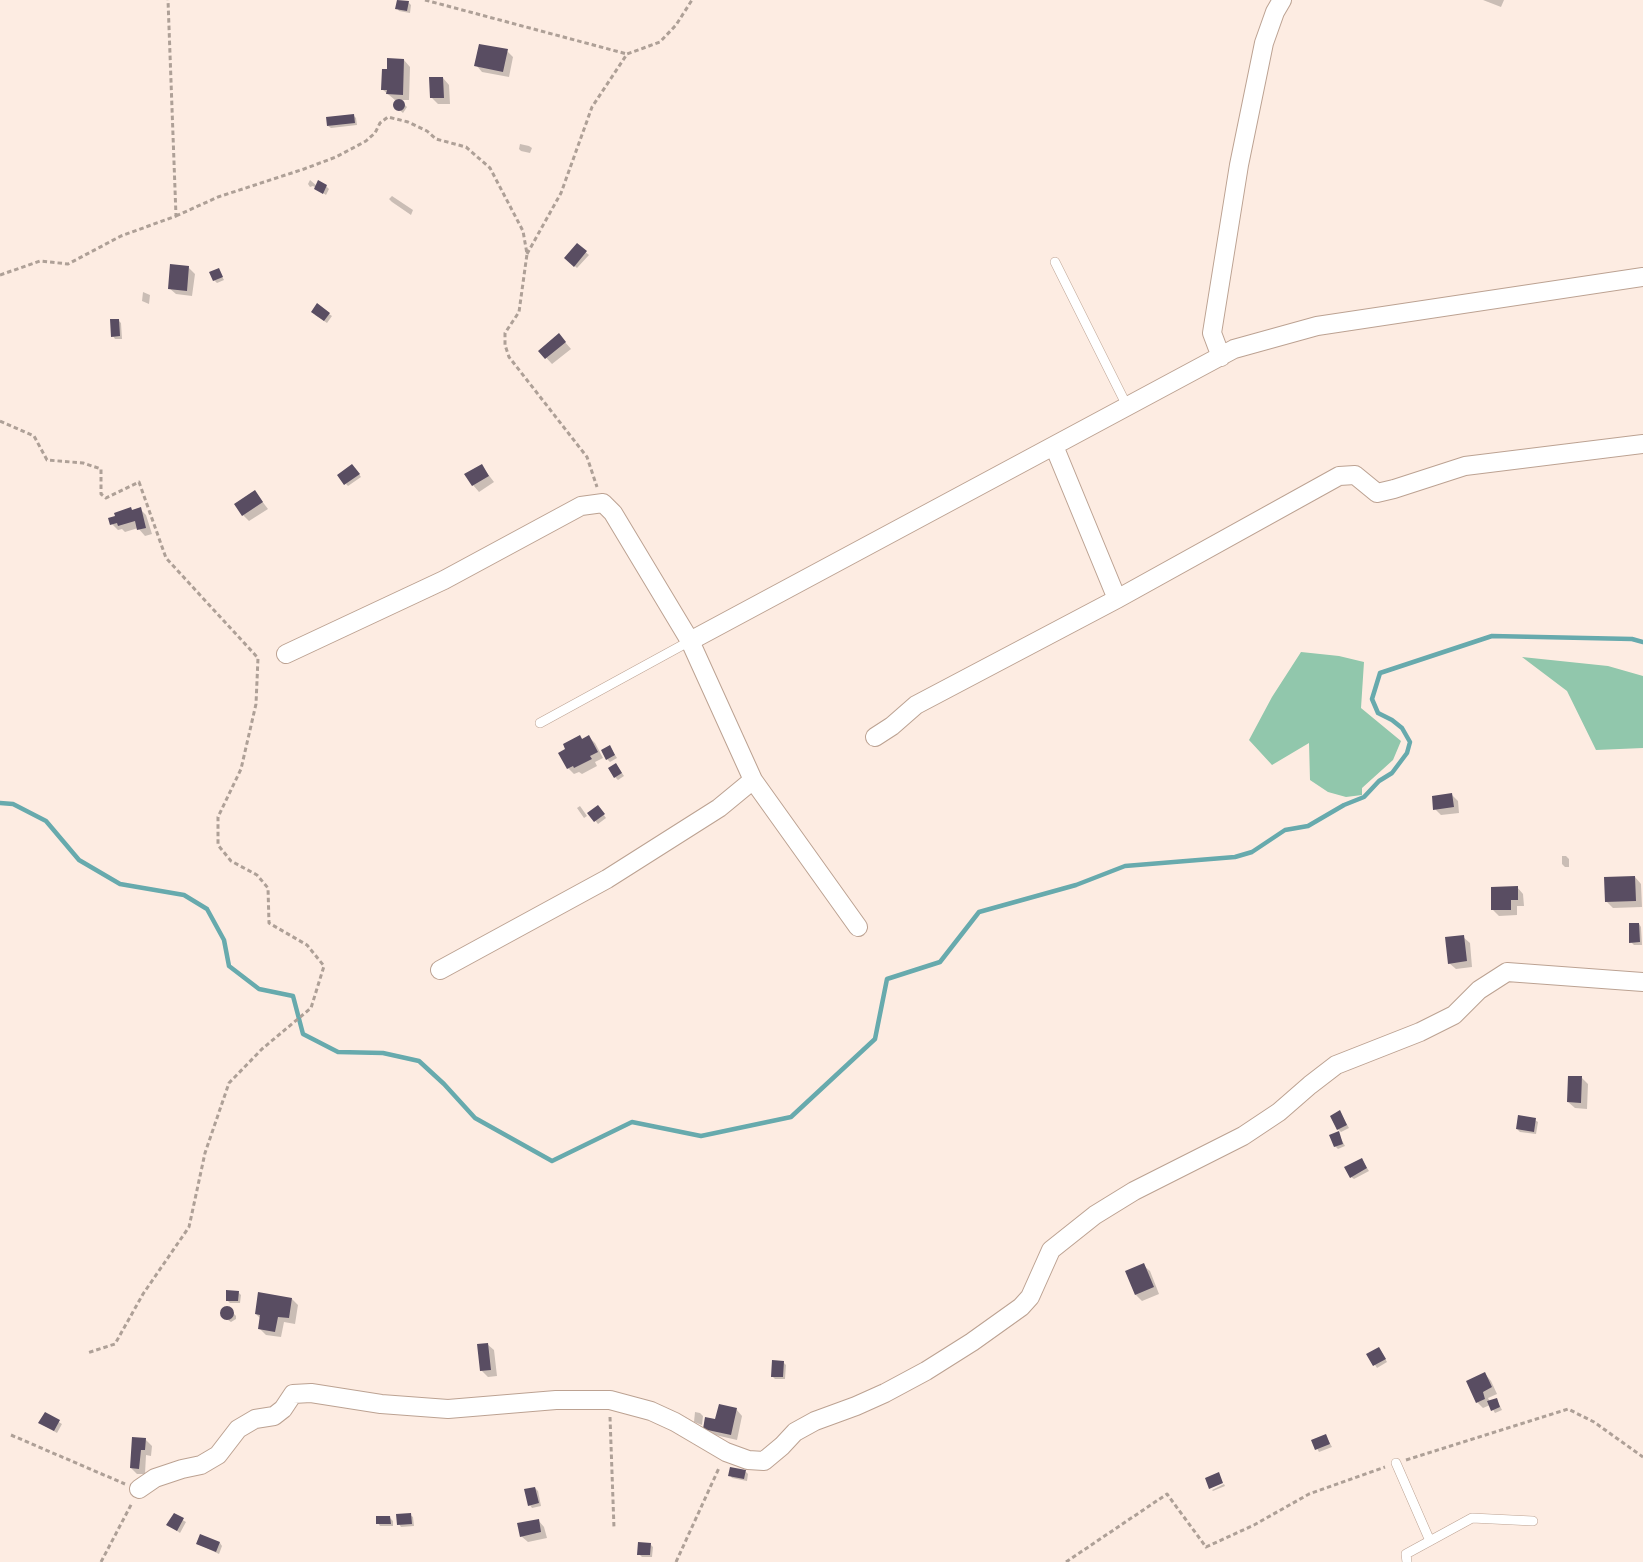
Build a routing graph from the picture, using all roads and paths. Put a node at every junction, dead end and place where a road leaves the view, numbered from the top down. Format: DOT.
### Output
graph roads {
  1 [pos="168,0"];
  2 [pos="425,0"];
  3 [pos="692,0"];
  4 [pos="1282,0"];
  5 [pos="627,54"];
  6 [pos="176,216"];
  7 [pos="526,254"];
  8 [pos="1055,262"];
  9 [pos="0,275"];
  10 [pos="1643,278"];
  11 [pos="1221,357"];
  12 [pos="1127,406"];
  13 [pos="0,421"];
  14 [pos="1643,444"];
  15 [pos="1054,446"];
  16 [pos="603,503"];
  17 [pos="1117,599"];
  18 [pos="690,641"];
  19 [pos="286,654"];
  20 [pos="540,723"];
  21 [pos="874,737"];
  22 [pos="753,780"];
  23 [pos="858,927"];
  24 [pos="440,970"];
  25 [pos="1643,982"];
  26 [pos="87,1353"];
  27 [pos="610,1400"];
  28 [pos="11,1436"];
  29 [pos="726,1452"];
  30 [pos="1643,1457"];
  31 [pos="1396,1463"];
  32 [pos="139,1489"];
  33 [pos="1533,1521"];
  34 [pos="614,1528"];
  35 [pos="1430,1541"];
  36 [pos="101,1562"];
  37 [pos="676,1562"];
  38 [pos="1066,1562"];
  39 [pos="1407,1562"];
  1 -- 6 [label="path"];
  2 -- 5 [label="path"];
  3 -- 5 [label="path"];
  4 -- 11 [label="street"];
  5 -- 7 [label="path"];
  6 -- 7 [label="path"];
  6 -- 9 [label="path"];
  7 -- 16 [label="path"];
  8 -- 12 [label="lane"];
  10 -- 11 [label="street"];
  11 -- 12 [label="street"];
  12 -- 15 [label="street"];
  13 -- 26 [label="path"];
  14 -- 17 [label="street"];
  15 -- 17 [label="street"];
  15 -- 18 [label="street"];
  16 -- 18 [label="street"];
  16 -- 19 [label="street"];
  17 -- 21 [label="street"];
  18 -- 20 [label="lane"];
  18 -- 22 [label="street"];
  22 -- 23 [label="street"];
  22 -- 24 [label="street"];
  25 -- 29 [label="street"];
  27 -- 29 [label="street"];
  27 -- 32 [label="street"];
  27 -- 34 [label="path"];
  28 -- 32 [label="path"];
  29 -- 37 [label="path"];
  30 -- 31 [label="path"];
  31 -- 35 [label="lane"];
  31 -- 38 [label="path"];
  32 -- 36 [label="path"];
  33 -- 35 [label="lane"];
  35 -- 39 [label="lane"];
}
